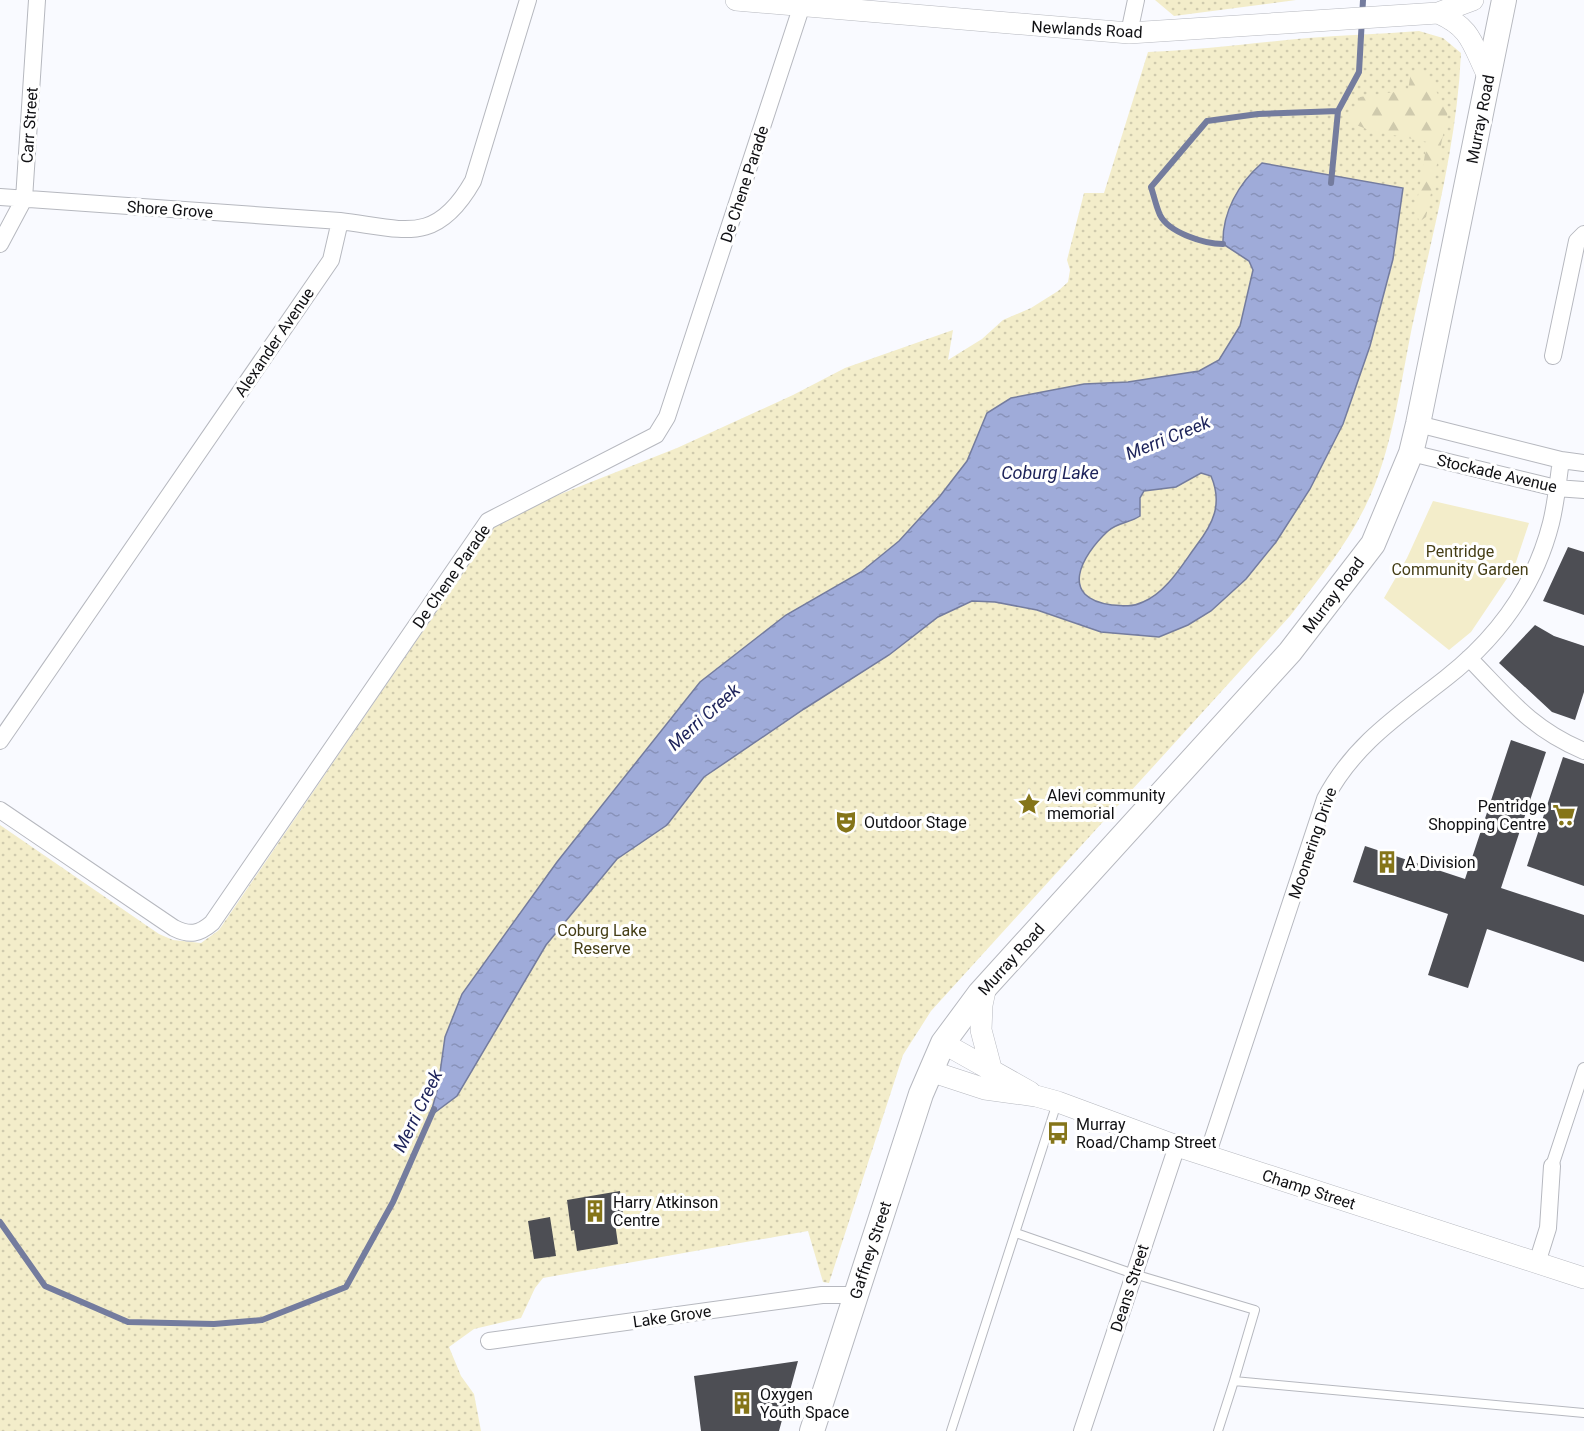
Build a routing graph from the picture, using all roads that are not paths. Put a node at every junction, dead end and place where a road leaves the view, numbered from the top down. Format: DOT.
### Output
graph roads {
  1 [pos="37,0"];
  2 [pos="528,0"];
  3 [pos="739,0"];
  4 [pos="1137,0"];
  5 [pos="1473,0"];
  6 [pos="1504,0"];
  7 [pos="802,6"];
  8 [pos="1432,14"];
  9 [pos="1129,33"];
  10 [pos="1488,76"];
  11 [pos="0,197"];
  12 [pos="24,199"];
  13 [pos="340,221"];
  14 [pos="1584,234"];
  15 [pos="0,244"];
  16 [pos="1553,356"];
  17 [pos="1418,424"];
  18 [pos="1411,453"];
  19 [pos="1561,460"];
  20 [pos="1584,463"];
  21 [pos="1556,488"];
  22 [pos="1584,490"];
  23 [pos="1469,658"];
  24 [pos="0,741"];
  25 [pos="1584,750"];
  26 [pos="0,810"];
  27 [pos="986,986"];
  28 [pos="943,1043"];
  29 [pos="991,1068"];
  30 [pos="1584,1069"];
  31 [pos="930,1071"];
  32 [pos="1035,1096"];
  33 [pos="1058,1102"];
  34 [pos="1177,1146"];
  35 [pos="1207,1156"];
  36 [pos="1552,1166"];
  37 [pos="1016,1233"];
  38 [pos="1537,1263"];
  39 [pos="1134,1274"];
  40 [pos="1584,1278"];
  41 [pos="856,1295"];
  42 [pos="489,1341"];
  43 [pos="1234,1381"];
  44 [pos="1584,1413"];
  45 [pos="812,1431"];
  46 [pos="951,1431"];
  47 [pos="1082,1431"];
  48 [pos="1218,1431"];
  1 -- 12 [label="street, Carr Street"];
  2 -- 13 [label="street"];
  3 -- 7 [label="street, Newlands Road"];
  4 -- 9 [label="street"];
  5 -- 8 [label="street, Newlands Road"];
  6 -- 10 [label="main road, Murray Road"];
  7 -- 9 [label="street, Newlands Road"];
  7 -- 26 [label="street, De Chene Parade"];
  8 -- 9 [label="street, Newlands Road"];
  8 -- 10 [label="street"];
  10 -- 17 [label="main road, Murray Road"];
  11 -- 12 [label="street, Shore Grove"];
  12 -- 13 [label="street, Shore Grove"];
  12 -- 15 [label="street, Carr Street"];
  13 -- 24 [label="street, Alexander Avenue"];
  14 -- 16 [label="street"];
  17 -- 18 [label="main road, Murray Road"];
  17 -- 19 [label="street, Stockade Avenue"];
  18 -- 21 [label="street, Stockade Avenue"];
  18 -- 27 [label="main road, Murray Road"];
  19 -- 20 [label="street, Stockade Avenue"];
  19 -- 21 [label="street, Moonering Drive"];
  21 -- 22 [label="street, Stockade Avenue"];
  21 -- 23 [label="street, Moonering Drive"];
  23 -- 25 [label="street"];
  23 -- 35 [label="street, Moonering Drive"];
  27 -- 28 [label="main road, Murray Road"];
  27 -- 29 [label="street"];
  28 -- 29 [label="street, Champ Street"];
  28 -- 31 [label="main road, Murray Road"];
  29 -- 32 [label="street, Champ Street"];
  30 -- 36 [label="street"];
  31 -- 32 [label="street, Champ Street"];
  31 -- 41 [label="main road, Gaffney Street"];
  32 -- 33 [label="street, Champ Street"];
  33 -- 34 [label="street, Champ Street"];
  33 -- 37 [label="lane"];
  34 -- 35 [label="street, Champ Street"];
  34 -- 39 [label="street, Deans Street"];
  35 -- 38 [label="street, Champ Street"];
  36 -- 38 [label="street"];
  37 -- 39 [label="lane"];
  37 -- 46 [label="lane"];
  38 -- 40 [label="street, Champ Street"];
  39 -- 43 [label="lane"];
  39 -- 47 [label="street, Deans Street"];
  41 -- 42 [label="street, Lake Grove"];
  41 -- 45 [label="main road, Gaffney Street"];
  43 -- 44 [label="lane"];
  43 -- 48 [label="lane"];
}
